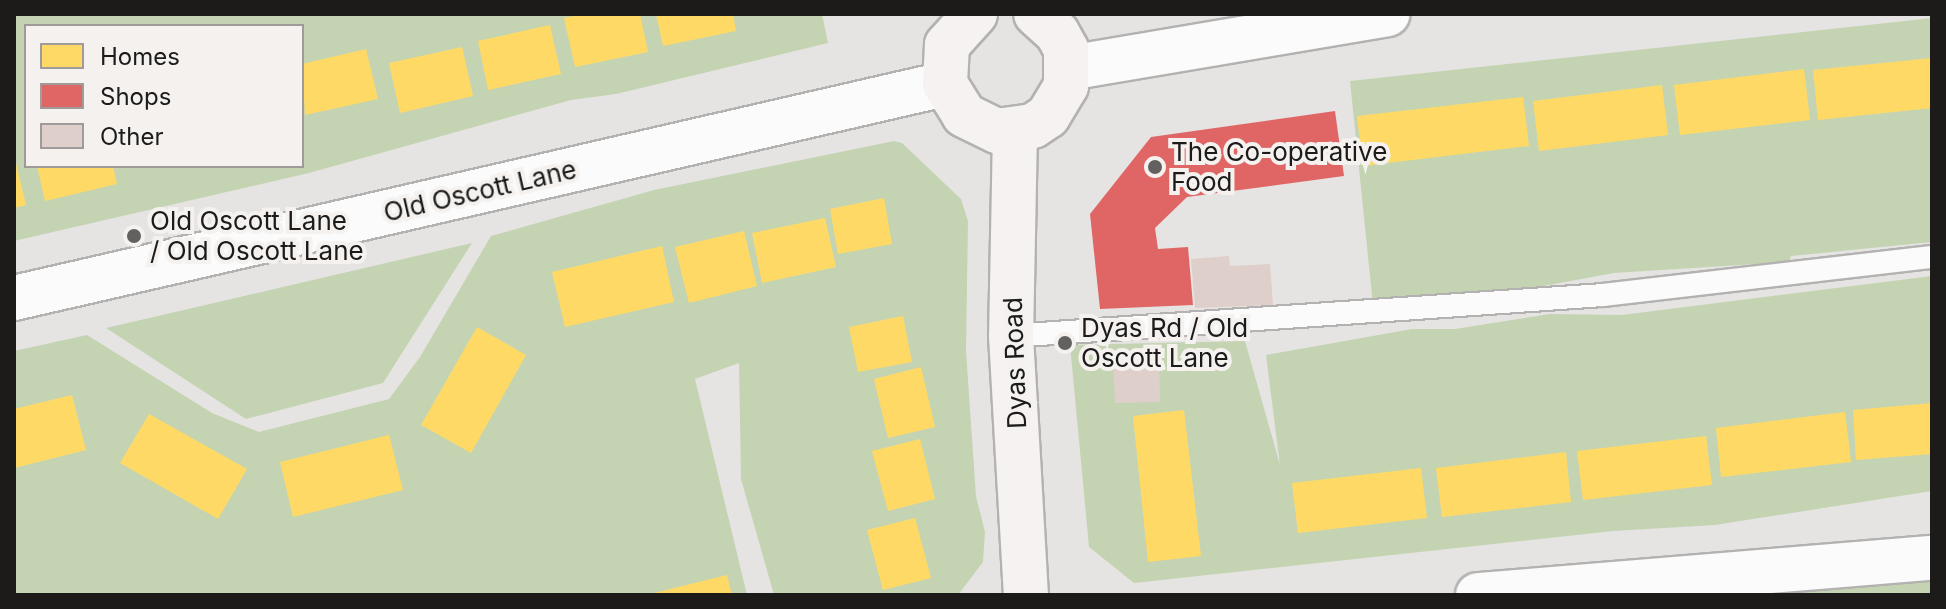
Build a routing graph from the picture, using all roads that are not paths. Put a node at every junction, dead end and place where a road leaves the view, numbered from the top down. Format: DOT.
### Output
graph roads {
  1 [pos="975,14"];
  2 [pos="1036,14"];
  3 [pos="1387,14"];
  4 [pos="1069,68"];
  5 [pos="945,84"];
  6 [pos="1015,131"];
  7 [pos="1932,257"];
  8 [pos="14,298"];
  9 [pos="1011,336"];
  10 [pos="1932,558"];
  11 [pos="1630,588"];
  12 [pos="1026,595"];
  13 [pos="1478,595"];
  1 -- 5 [label="street"];
  2 -- 4 [label="street"];
  3 -- 4 [label="street"];
  4 -- 6 [label="street"];
  5 -- 6 [label="street"];
  5 -- 8 [label="street, Old Oscott Lane"];
  6 -- 9 [label="street, Dyas Road"];
  7 -- 9 [label="lane"];
  9 -- 12 [label="street, Dyas Road"];
  10 -- 11 [label="street"];
  11 -- 13 [label="street"];
}
